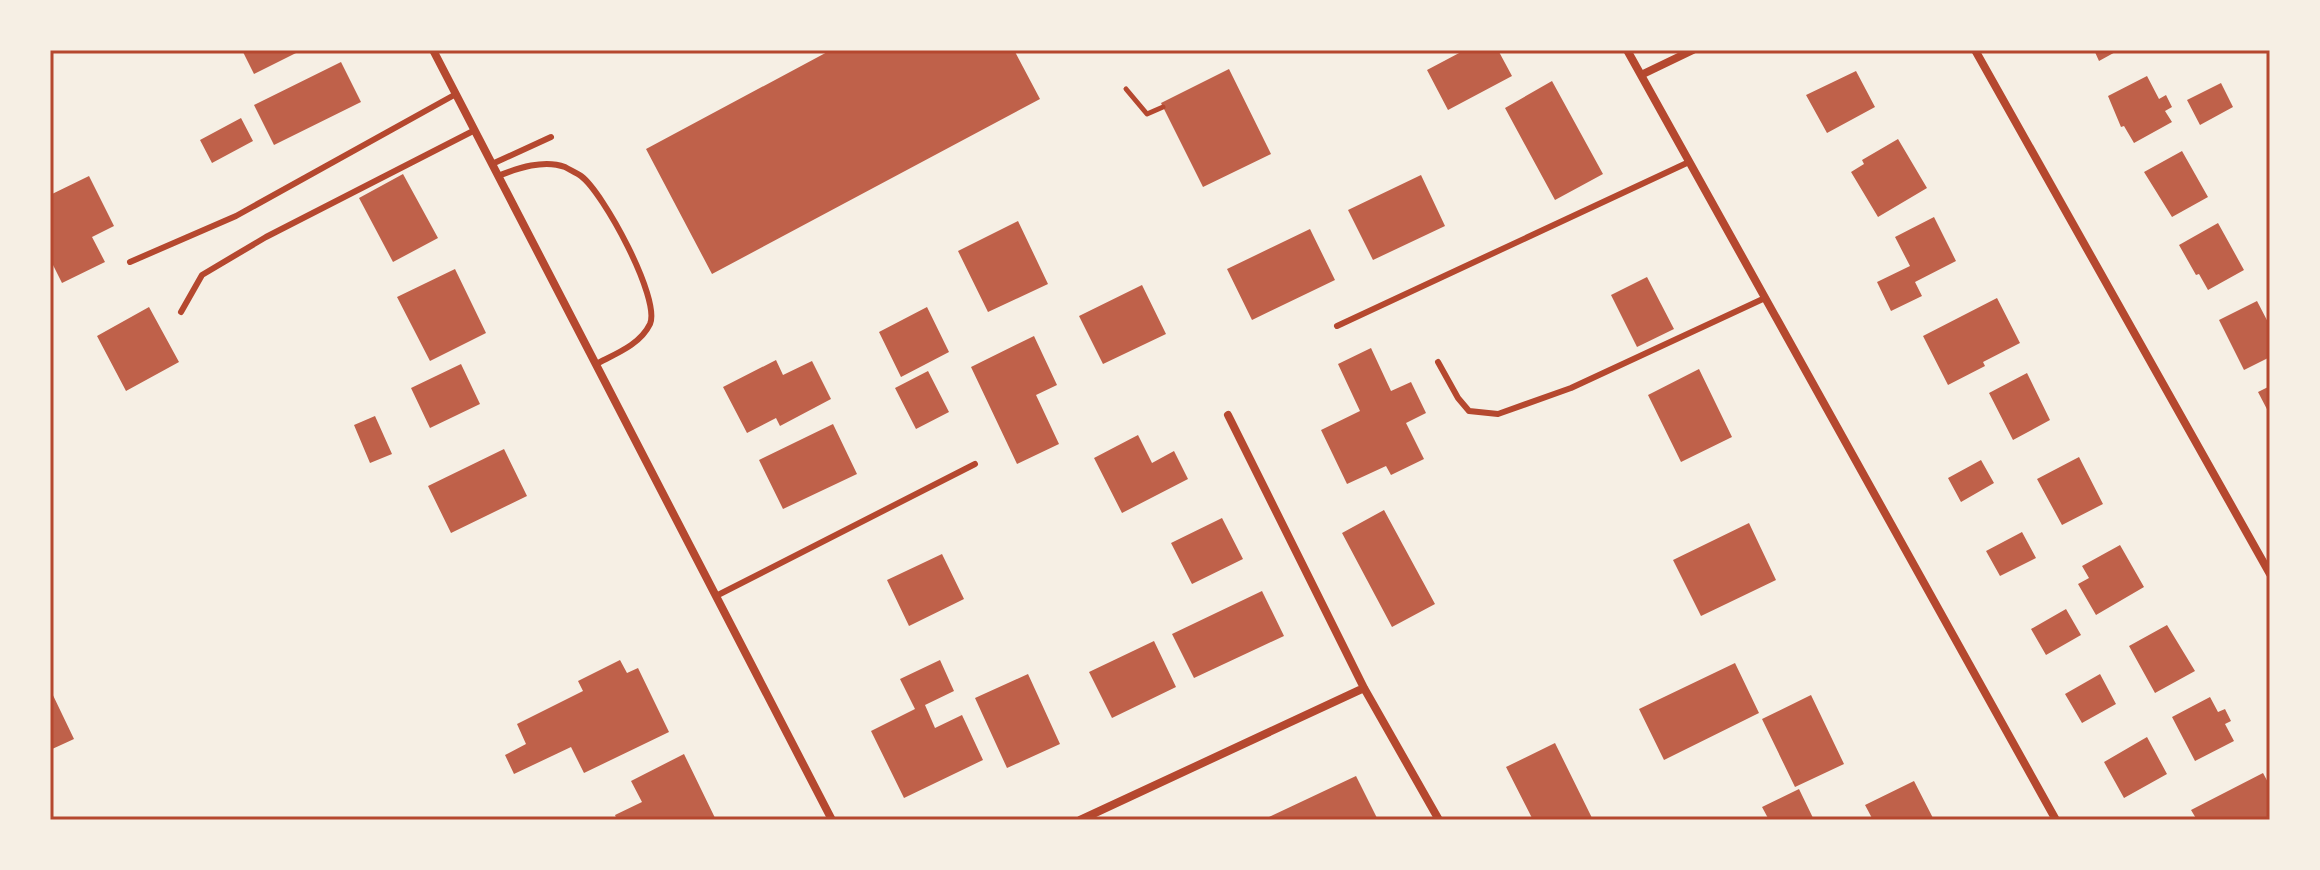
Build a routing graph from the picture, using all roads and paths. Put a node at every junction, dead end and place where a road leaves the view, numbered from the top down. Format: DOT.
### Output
graph roads {
  1 [pos="433,50"];
  2 [pos="1627,50"];
  3 [pos="1693,50"];
  4 [pos="1975,50"];
  5 [pos="1641,75"];
  6 [pos="1126,89"];
  7 [pos="456,94"];
  8 [pos="1163,107"];
  9 [pos="475,130"];
  10 [pos="551,137"];
  11 [pos="1689,162"];
  12 [pos="492,164"];
  13 [pos="498,176"];
  14 [pos="130,262"];
  15 [pos="1765,298"];
  16 [pos="181,312"];
  17 [pos="1337,326"];
  18 [pos="1438,362"];
  19 [pos="596,364"];
  20 [pos="1228,415"];
  21 [pos="975,464"];
  22 [pos="2270,574"];
  23 [pos="716,596"];
  24 [pos="1364,688"];
  25 [pos="832,820"];
  26 [pos="1080,820"];
  27 [pos="1439,820"];
  28 [pos="2056,820"];
  1 -- 7 [label="street"];
  2 -- 5 [label="street"];
  3 -- 5 [label="street"];
  4 -- 22 [label="street"];
  5 -- 11 [label="street"];
  6 -- 8 [label="path"];
  7 -- 9 [label="street"];
  7 -- 14 [label="lane"];
  9 -- 12 [label="street"];
  9 -- 16 [label="lane"];
  10 -- 12 [label="lane"];
  11 -- 15 [label="street"];
  11 -- 17 [label="lane"];
  12 -- 13 [label="street"];
  13 -- 19 [label="street"];
  13 -- 19 [label="lane"];
  15 -- 18 [label="lane"];
  15 -- 28 [label="street"];
  19 -- 23 [label="street"];
  20 -- 24 [label="street"];
  21 -- 23 [label="lane"];
  23 -- 25 [label="street"];
  24 -- 26 [label="street"];
  24 -- 27 [label="street"];
}
